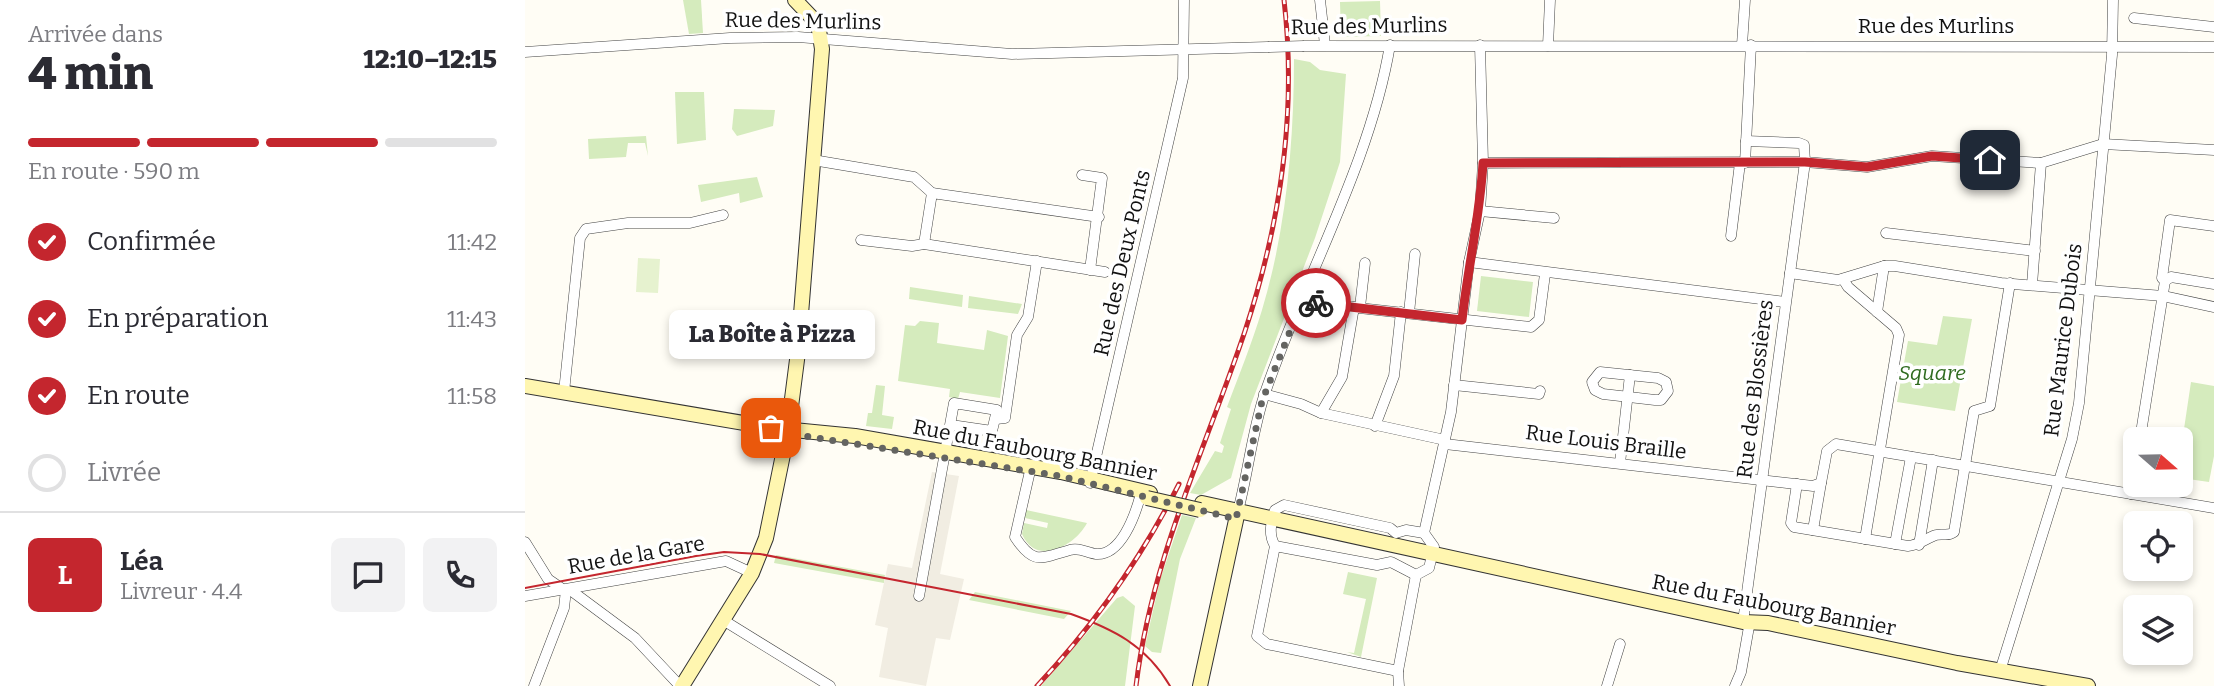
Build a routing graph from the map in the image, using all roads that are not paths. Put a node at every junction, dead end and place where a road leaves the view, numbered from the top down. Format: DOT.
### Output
graph roads {
  1 [pos="786,0"];
  2 [pos="795,0"];
  3 [pos="1184,0"];
  4 [pos="1320,0"];
  5 [pos="1550,0"];
  6 [pos="1745,0"];
  7 [pos="2113,0"];
  8 [pos="2134,18"];
  9 [pos="2214,27"];
  10 [pos="824,36"];
  11 [pos="1325,45"];
  12 [pos="1389,45"];
  13 [pos="1480,45"];
  14 [pos="1746,45"];
  15 [pos="1548,46"];
  16 [pos="2111,46"];
  17 [pos="2214,47"];
  18 [pos="1185,49"];
  19 [pos="525,52"];
  20 [pos="1746,141"];
  21 [pos="2103,144"];
  22 [pos="2214,150"];
  23 [pos="814,160"];
  24 [pos="1805,162"];
  25 [pos="1483,163"];
  26 [pos="1742,163"];
  27 [pos="2041,163"];
  28 [pos="1083,175"];
  29 [pos="932,192"];
  30 [pos="1480,211"];
  31 [pos="723,215"];
  32 [pos="1098,216"];
  33 [pos="1554,218"];
  34 [pos="2214,226"];
  35 [pos="1887,233"];
  36 [pos="1731,236"];
  37 [pos="861,240"];
  38 [pos="924,244"];
  39 [pos="2035,251"];
  40 [pos="1415,254"];
  41 [pos="1037,261"];
  42 [pos="1469,262"];
  43 [pos="1365,263"];
  44 [pos="1884,266"];
  45 [pos="1090,270"];
  46 [pos="1105,272"];
  47 [pos="1790,273"];
  48 [pos="1545,274"];
  49 [pos="1843,279"];
  50 [pos="2165,281"];
  51 [pos="2010,283"];
  52 [pos="2214,284"];
  53 [pos="2032,285"];
  54 [pos="2091,291"];
  55 [pos="2163,296"];
  56 [pos="1303,299"];
  57 [pos="1785,302"];
  58 [pos="1357,307"];
  59 [pos="2214,307"];
  60 [pos="1877,312"];
  61 [pos="1405,313"];
  62 [pos="1462,320"];
  63 [pos="1630,375"];
  64 [pos="1454,385"];
  65 [pos="525,386"];
  66 [pos="1540,391"];
  67 [pos="563,392"];
  68 [pos="1264,394"];
  69 [pos="1627,397"];
  70 [pos="1321,412"];
  71 [pos="996,419"];
  72 [pos="951,425"];
  73 [pos="1375,426"];
  74 [pos="2142,427"];
  75 [pos="788,430"];
  76 [pos="1445,442"];
  77 [pos="1880,452"];
  78 [pos="947,454"];
  79 [pos="1910,457"];
  80 [pos="1933,460"];
  81 [pos="1620,463"];
  82 [pos="1966,466"];
  83 [pos="1030,471"];
  84 [pos="1763,480"];
  85 [pos="1090,482"];
  86 [pos="2058,482"];
  87 [pos="1821,483"];
  88 [pos="1797,484"];
  89 [pos="2123,493"];
  90 [pos="1146,496"];
  91 [pos="2149,497"];
  92 [pos="2214,508"];
  93 [pos="1237,515"];
  94 [pos="1272,524"];
  95 [pos="1813,530"];
  96 [pos="1424,533"];
  97 [pos="1865,539"];
  98 [pos="525,542"];
  99 [pos="1895,544"];
  100 [pos="1919,545"];
  101 [pos="1275,546"];
  102 [pos="1393,548"];
  103 [pos="1432,556"];
  104 [pos="752,573"];
  105 [pos="1416,575"];
  106 [pos="566,589"];
  107 [pos="525,596"];
  108 [pos="919,596"];
  109 [pos="723,620"];
  110 [pos="1747,622"];
  111 [pos="1620,644"];
  112 [pos="1209,646"];
  113 [pos="1398,671"];
  114 [pos="2000,671"];
  115 [pos="534,686"];
  116 [pos="681,686"];
  117 [pos="830,686"];
  118 [pos="1200,686"];
  119 [pos="1207,686"];
  120 [pos="1399,686"];
  121 [pos="1607,686"];
  122 [pos="1735,686"];
  123 [pos="2087,686"];
  1 -- 10 [label="main road"];
  2 -- 10 [label="main road"];
  3 -- 18 [label="street, Rue des Deux Ponts"];
  4 -- 11 [label="street"];
  5 -- 15 [label="street"];
  6 -- 14 [label="street"];
  7 -- 16 [label="street, Rue Maurice Dubois"];
  8 -- 9 [label="street"];
  10 -- 18 [label="street, Rue des Murlins"];
  10 -- 19 [label="street, Rue des Murlins"];
  10 -- 23 [label="main road"];
  11 -- 12 [label="street, Rue des Murlins"];
  11 -- 18 [label="street, Rue des Murlins, bridge"];
  12 -- 13 [label="street, Rue des Murlins"];
  12 -- 56 [label="street"];
  13 -- 15 [label="street, Rue des Murlins"];
  13 -- 25 [label="street"];
  14 -- 15 [label="street, Rue des Murlins"];
  14 -- 16 [label="street, Rue des Murlins"];
  14 -- 20 [label="street"];
  16 -- 17 [label="street, Rue des Murlins"];
  16 -- 21 [label="street, Rue Maurice Dubois"];
  18 -- 85 [label="street, Rue des Deux Ponts"];
  20 -- 24 [label="street"];
  20 -- 26 [label="street"];
  21 -- 22 [label="street"];
  21 -- 27 [label="street"];
  21 -- 54 [label="street, Rue Maurice Dubois"];
  23 -- 29 [label="street"];
  23 -- 75 [label="main road"];
  24 -- 26 [label="street"];
  24 -- 27 [label="street"];
  24 -- 47 [label="street, Rue des Blossières"];
  25 -- 26 [label="street"];
  25 -- 30 [label="street"];
  26 -- 36 [label="street"];
  27 -- 39 [label="street"];
  28 -- 32 [label="street"];
  29 -- 32 [label="street"];
  29 -- 38 [label="street"];
  30 -- 33 [label="street"];
  30 -- 42 [label="street"];
  31 -- 67 [label="street"];
  32 -- 45 [label="street"];
  34 -- 50 [label="street"];
  35 -- 39 [label="street"];
  37 -- 38 [label="street"];
  38 -- 41 [label="street"];
  39 -- 53 [label="street"];
  40 -- 61 [label="street"];
  41 -- 45 [label="street"];
  41 -- 71 [label="street"];
  42 -- 48 [label="street"];
  42 -- 62 [label="street"];
  43 -- 58 [label="street"];
  44 -- 49 [label="street"];
  44 -- 51 [label="street"];
  44 -- 60 [label="street"];
  45 -- 46 [label="street"];
  47 -- 49 [label="street"];
  47 -- 57 [label="street, Rue des Blossières"];
  48 -- 57 [label="street"];
  48 -- 62 [label="street"];
  49 -- 60 [label="street"];
  50 -- 52 [label="street"];
  50 -- 55 [label="street"];
  51 -- 53 [label="street"];
  51 -- 82 [label="street"];
  53 -- 54 [label="street"];
  54 -- 55 [label="street"];
  54 -- 86 [label="street, Rue Maurice Dubois"];
  55 -- 59 [label="street"];
  55 -- 74 [label="street"];
  56 -- 58 [label="street"];
  56 -- 68 [label="street"];
  57 -- 84 [label="street, Rue des Blossières"];
  58 -- 61 [label="street"];
  58 -- 70 [label="street"];
  60 -- 77 [label="street"];
  61 -- 62 [label="street"];
  61 -- 73 [label="street"];
  62 -- 64 [label="street"];
  63 -- 69 [label="street"];
  63 -- 69 [label="street"];
  63 -- 69 [label="street"];
  64 -- 66 [label="street"];
  64 -- 76 [label="street"];
  65 -- 67 [label="main road, Rue du Faubourg Bannier"];
  67 -- 75 [label="main road, Rue du Faubourg Bannier"];
  68 -- 70 [label="street, Rue Louis Braille"];
  68 -- 93 [label="street"];
  69 -- 81 [label="street"];
  70 -- 73 [label="street, Rue Louis Braille"];
  71 -- 72 [label="street"];
  71 -- 72 [label="street"];
  72 -- 78 [label="street"];
  73 -- 76 [label="street, Rue Louis Braille"];
  75 -- 78 [label="main road, Rue du Faubourg Bannier"];
  75 -- 104 [label="main road"];
  76 -- 81 [label="street, Rue Louis Braille"];
  76 -- 96 [label="street"];
  77 -- 79 [label="street"];
  77 -- 87 [label="street"];
  77 -- 97 [label="street"];
  78 -- 83 [label="main road, Rue du Faubourg Bannier"];
  78 -- 85 [label="main road, Rue du Faubourg Bannier"];
  78 -- 108 [label="street"];
  79 -- 80 [label="street"];
  79 -- 99 [label="street"];
  80 -- 82 [label="street"];
  80 -- 100 [label="street"];
  81 -- 84 [label="street, Rue Louis Braille"];
  82 -- 86 [label="street"];
  82 -- 100 [label="street"];
  83 -- 85 [label="main road, Rue du Faubourg Bannier"];
  83 -- 90 [label="street"];
  84 -- 88 [label="street, Rue Louis Braille"];
  84 -- 110 [label="street, Rue des Blossières"];
  85 -- 90 [label="main road, Rue du Faubourg Bannier"];
  86 -- 89 [label="street"];
  86 -- 114 [label="street, Rue Maurice Dubois"];
  87 -- 88 [label="street, Rue Louis Braille"];
  87 -- 95 [label="street"];
  88 -- 95 [label="street"];
  90 -- 93 [label="main road, Rue du Faubourg Bannier"];
  91 -- 92 [label="street"];
  93 -- 94 [label="main road, Rue du Faubourg Bannier"];
  93 -- 112 [label="main road"];
  94 -- 101 [label="street"];
  94 -- 102 [label="main road, Rue du Faubourg Bannier"];
  95 -- 97 [label="street"];
  96 -- 102 [label="street, Rue du Faubourg Bannier"];
  96 -- 103 [label="street"];
  97 -- 99 [label="street"];
  98 -- 106 [label="street"];
  99 -- 100 [label="street"];
  101 -- 102 [label="street, Rue du Faubourg Bannier"];
  101 -- 113 [label="street"];
  102 -- 103 [label="main road, Rue du Faubourg Bannier"];
  102 -- 105 [label="street, Rue du Faubourg Bannier"];
  103 -- 105 [label="street"];
  103 -- 110 [label="main road, Rue du Faubourg Bannier"];
  104 -- 106 [label="street, Rue de la Gare"];
  104 -- 109 [label="main road"];
  105 -- 113 [label="street"];
  106 -- 107 [label="street, Rue de la Gare"];
  106 -- 115 [label="street"];
  106 -- 116 [label="street"];
  109 -- 116 [label="main road"];
  109 -- 117 [label="street"];
  110 -- 114 [label="main road, Rue du Faubourg Bannier"];
  110 -- 122 [label="street, Rue des Blossières"];
  111 -- 121 [label="street"];
  112 -- 118 [label="main road"];
  112 -- 119 [label="main road"];
  113 -- 120 [label="street"];
  114 -- 123 [label="main road, Rue du Faubourg Bannier"];
}
